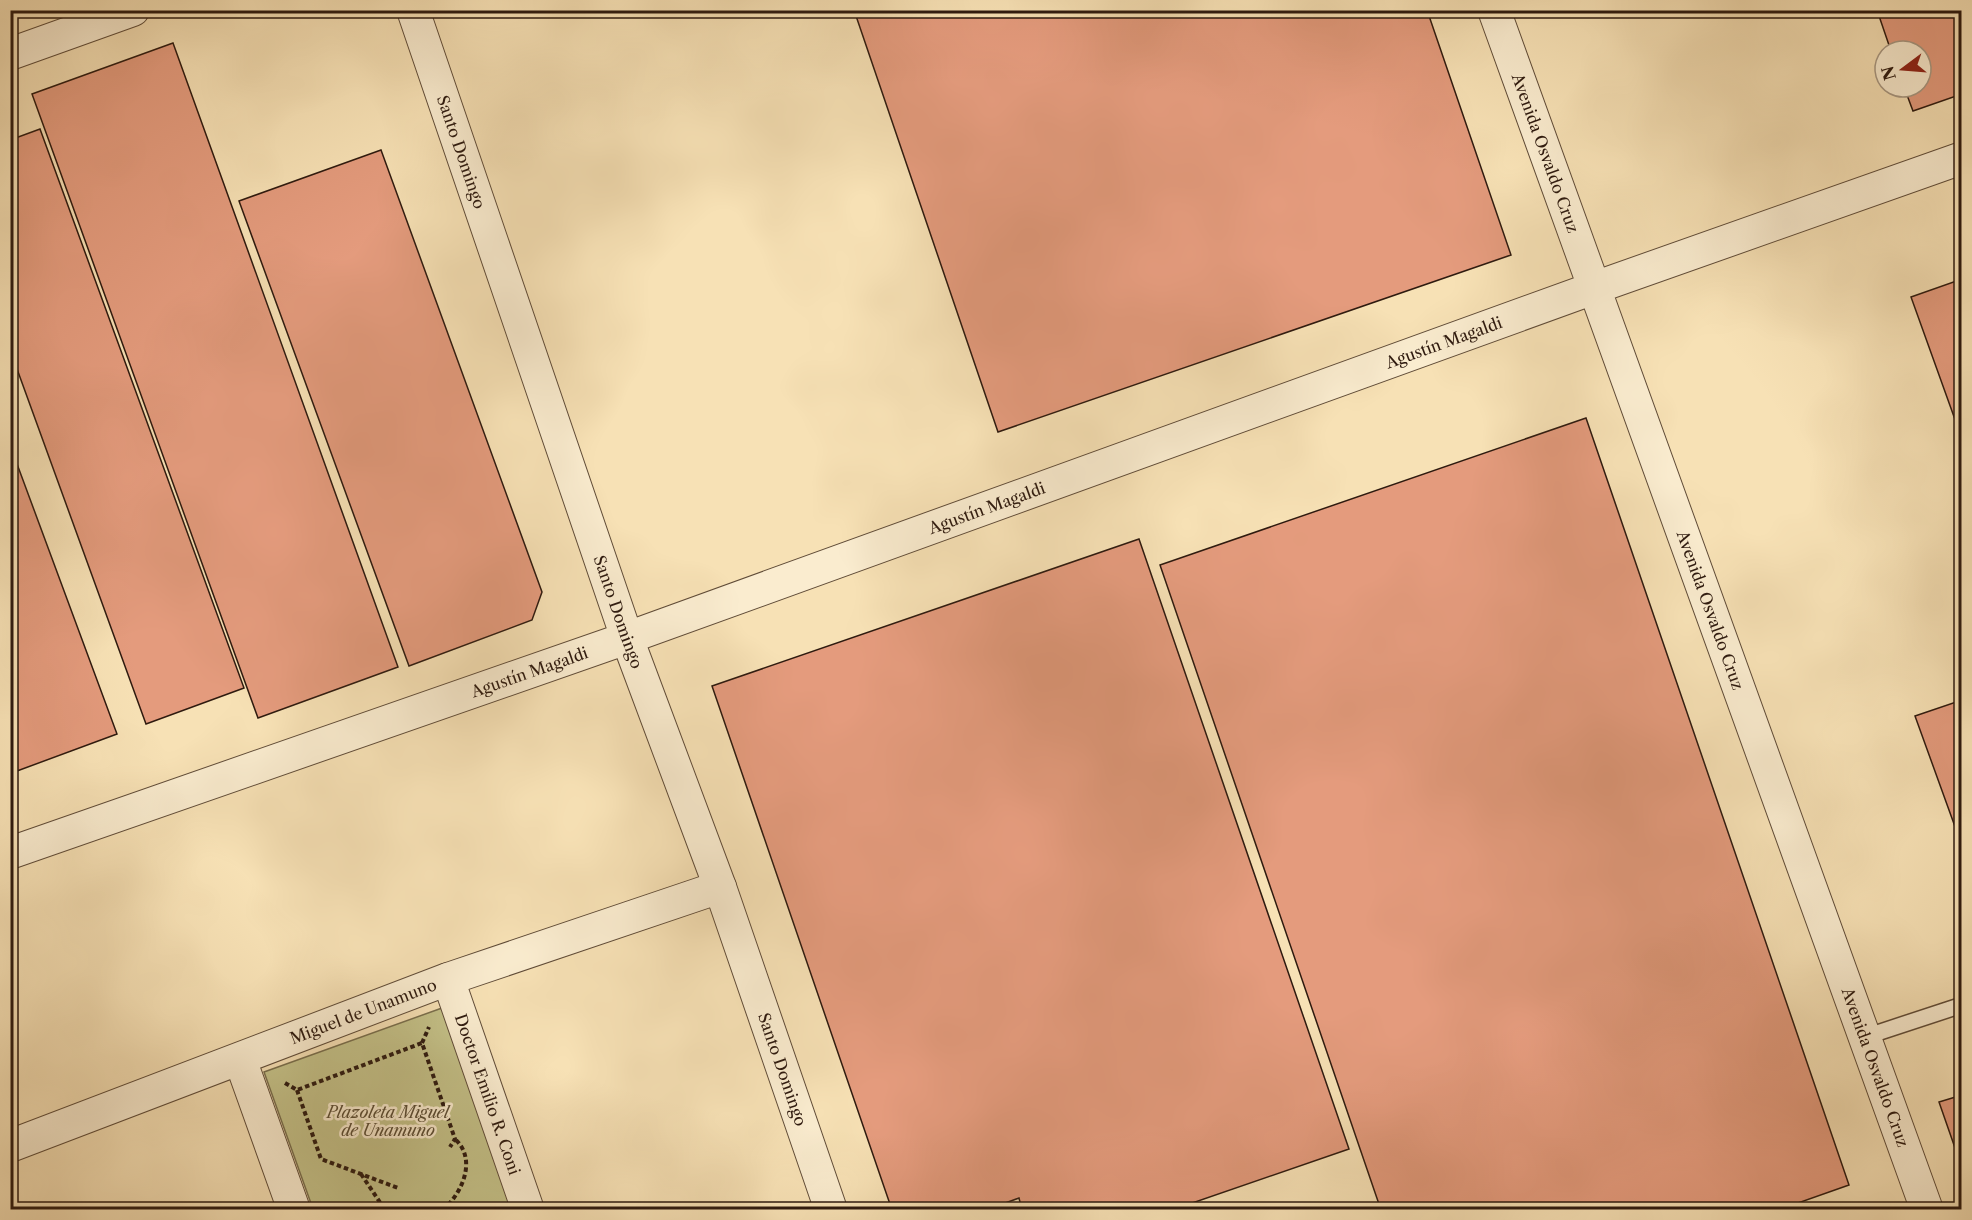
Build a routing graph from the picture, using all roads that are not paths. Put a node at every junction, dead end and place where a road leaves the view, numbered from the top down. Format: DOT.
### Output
graph roads {
  1 [pos="133,10"];
  2 [pos="413,10"];
  3 [pos="1494,10"];
  4 [pos="10,54"];
  5 [pos="1962,158"];
  6 [pos="1594,288"];
  7 [pos="627,638"];
  8 [pos="10,853"];
  9 [pos="720,887"];
  10 [pos="448,979"];
  11 [pos="1962,1005"];
  12 [pos="1865,1037"];
  13 [pos="240,1059"];
  14 [pos="10,1146"];
  15 [pos="294,1209"];
  16 [pos="528,1209"];
  17 [pos="831,1209"];
  18 [pos="1927,1209"];
  1 -- 4 [label="street"];
  2 -- 7 [label="street, Santo Domingo"];
  3 -- 6 [label="street, Avenida Osvaldo Cruz"];
  5 -- 6 [label="street, Agustín Magaldi"];
  6 -- 7 [label="street, Agustín Magaldi"];
  6 -- 12 [label="street, Avenida Osvaldo Cruz"];
  7 -- 8 [label="street, Agustín Magaldi"];
  7 -- 9 [label="street, Santo Domingo"];
  9 -- 10 [label="street, Miguel de Unamuno"];
  9 -- 17 [label="street, Santo Domingo"];
  10 -- 13 [label="street, Miguel de Unamuno"];
  10 -- 16 [label="street, Doctor Emilio R. Coni"];
  11 -- 12 [label="lane"];
  12 -- 18 [label="street, Avenida Osvaldo Cruz"];
  13 -- 14 [label="street, Miguel de Unamuno"];
  13 -- 15 [label="street"];
}
